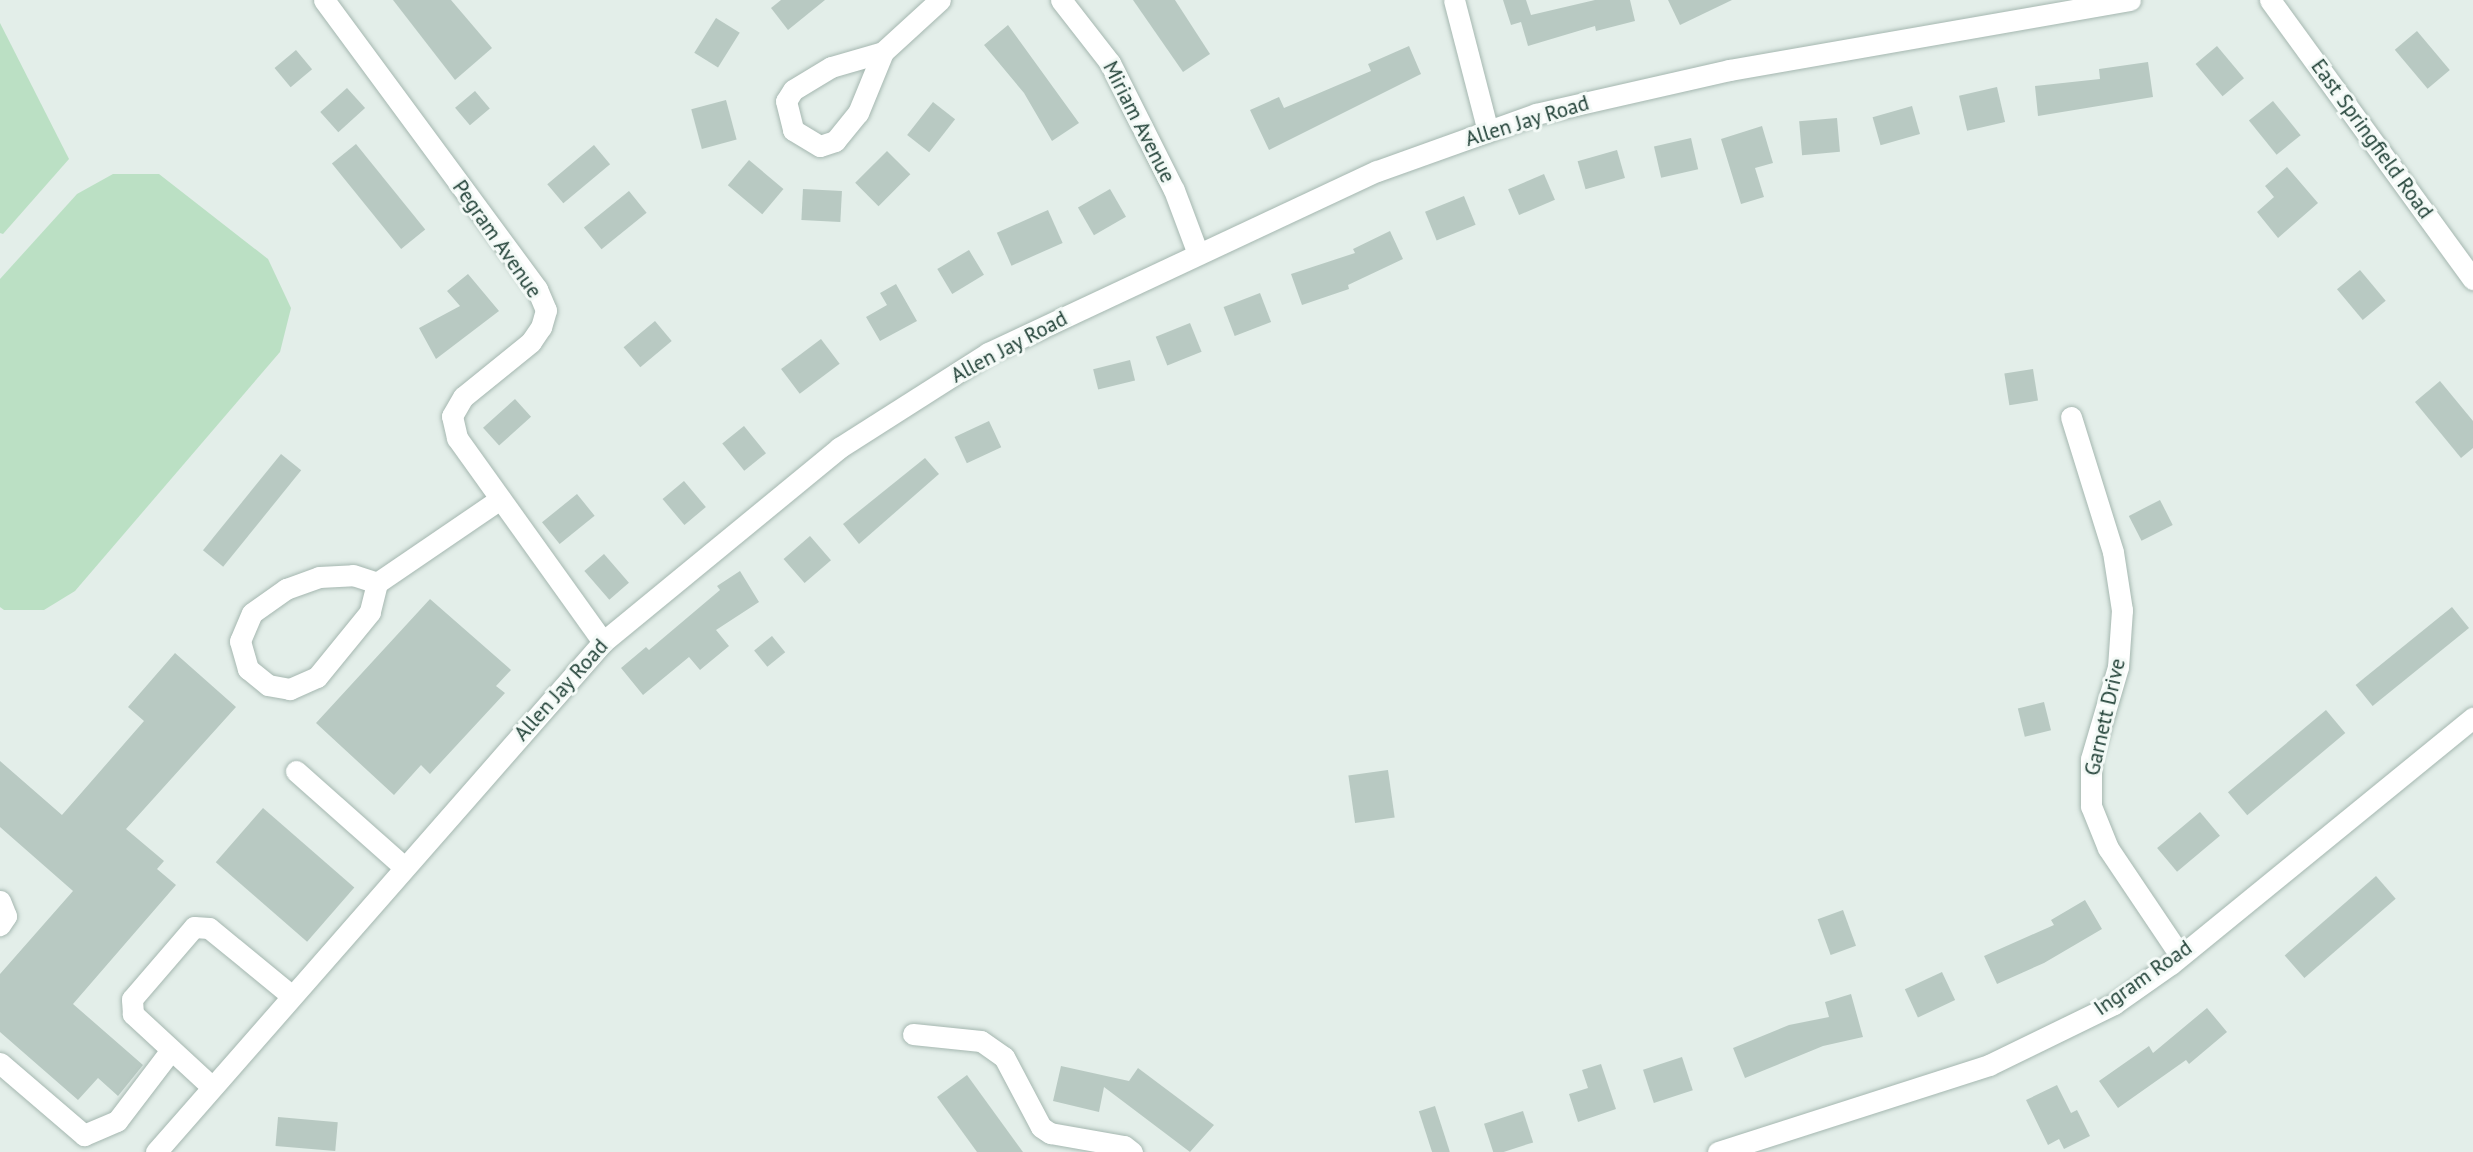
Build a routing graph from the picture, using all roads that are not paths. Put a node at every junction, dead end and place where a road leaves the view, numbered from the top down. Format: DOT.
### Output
graph roads {
  1 [pos="324,0"];
  2 [pos="940,0"];
  3 [pos="1061,0"];
  4 [pos="1454,0"];
  5 [pos="2130,0"];
  6 [pos="2270,0"];
  7 [pos="883,52"];
  8 [pos="1488,131"];
  9 [pos="1198,254"];
  10 [pos="2473,279"];
  11 [pos="2071,417"];
  12 [pos="500,499"];
  13 [pos="377,583"];
  14 [pos="603,642"];
  15 [pos="2473,718"];
  16 [pos="296,771"];
  17 [pos="404,867"];
  18 [pos="0,901"];
  19 [pos="0,925"];
  20 [pos="2180,956"];
  21 [pos="292,996"];
  22 [pos="913,1034"];
  23 [pos="171,1050"];
  24 [pos="0,1063"];
  25 [pos="212,1087"];
  26 [pos="156,1152"];
  27 [pos="1132,1152"];
  28 [pos="1718,1152"];
  1 -- 12 [label="street, Pegram Avenue"];
  2 -- 7 [label="street"];
  3 -- 9 [label="street, Miriam Avenue"];
  4 -- 8 [label="street"];
  5 -- 8 [label="street, Allen Jay Road"];
  6 -- 10 [label="street, East Springfield Road"];
  7 -- 7 [label="street"];
  8 -- 9 [label="street, Allen Jay Road"];
  9 -- 14 [label="street, Allen Jay Road"];
  11 -- 20 [label="street, Garnett Drive"];
  12 -- 13 [label="street"];
  12 -- 14 [label="street, Pegram Avenue"];
  13 -- 13 [label="street"];
  14 -- 17 [label="street, Allen Jay Road"];
  15 -- 20 [label="street, Ingram Road"];
  16 -- 17 [label="street"];
  17 -- 21 [label="street, Allen Jay Road"];
  18 -- 19 [label="street"];
  20 -- 28 [label="street, Ingram Road"];
  21 -- 23 [label="street"];
  21 -- 25 [label="street, Allen Jay Road"];
  22 -- 27 [label="street"];
  23 -- 24 [label="street"];
  23 -- 25 [label="street"];
  25 -- 26 [label="street, Allen Jay Road"];
}
